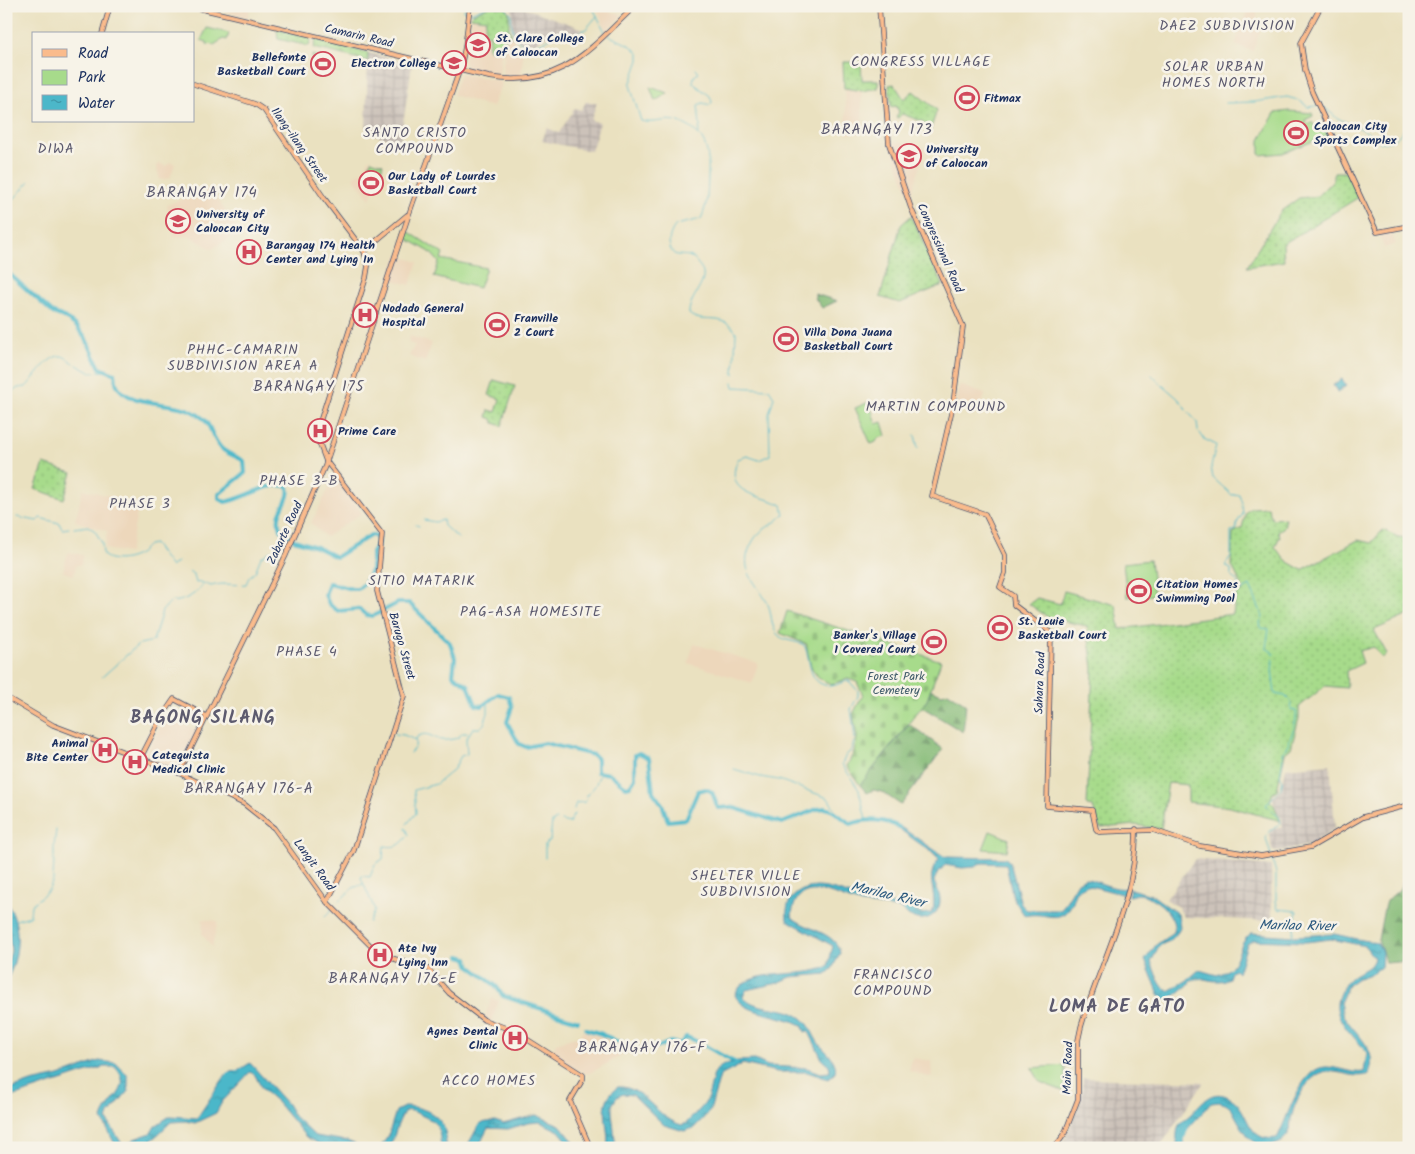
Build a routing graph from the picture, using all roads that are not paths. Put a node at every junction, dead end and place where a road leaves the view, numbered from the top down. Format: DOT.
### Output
graph roads {
  1 [pos="110,6"];
  2 [pos="189,6"];
  3 [pos="470,6"];
  4 [pos="635,6"];
  5 [pos="879,6"];
  6 [pos="1321,6"];
  7 [pos="103,32"];
  8 [pos="459,70"];
  9 [pos="195,84"];
  10 [pos="409,214"];
  11 [pos="1409,226"];
  12 [pos="364,251"];
  13 [pos="326,461"];
  14 [pos="1000,587"];
  15 [pos="6,697"];
  16 [pos="206,716"];
  17 [pos="140,759"];
  18 [pos="179,773"];
  19 [pos="1409,805"];
  20 [pos="1136,829"];
  21 [pos="328,902"];
  22 [pos="588,1148"];
  23 [pos="1054,1148"];
  1 -- 7 [label="main road"];
  2 -- 8 [label="main road, Camarin Road"];
  3 -- 8 [label="main road, Zabarte Road"];
  4 -- 8 [label="main road, Camarin Road"];
  5 -- 14 [label="main road, Congressional Road"];
  6 -- 11 [label="main road"];
  8 -- 10 [label="main road, Zabarte Road"];
  9 -- 12 [label="main road, Ilang-ilang Street"];
  10 -- 12 [label="main road"];
  10 -- 13 [label="main road, Zabarte Road"];
  12 -- 13 [label="main road, Barugo Street"];
  13 -- 16 [label="main road, Zabarte Road"];
  13 -- 21 [label="main road, Barugo Street"];
  14 -- 20 [label="main road, Sahara Road"];
  15 -- 17 [label="main road, Langit Road"];
  16 -- 17 [label="main road"];
  16 -- 18 [label="main road, Zabarte Road"];
  17 -- 18 [label="main road, Langit Road"];
  18 -- 21 [label="main road, Langit Road"];
  19 -- 20 [label="main road"];
  20 -- 23 [label="main road, Main Road"];
  21 -- 22 [label="main road, Langit Road"];
}
